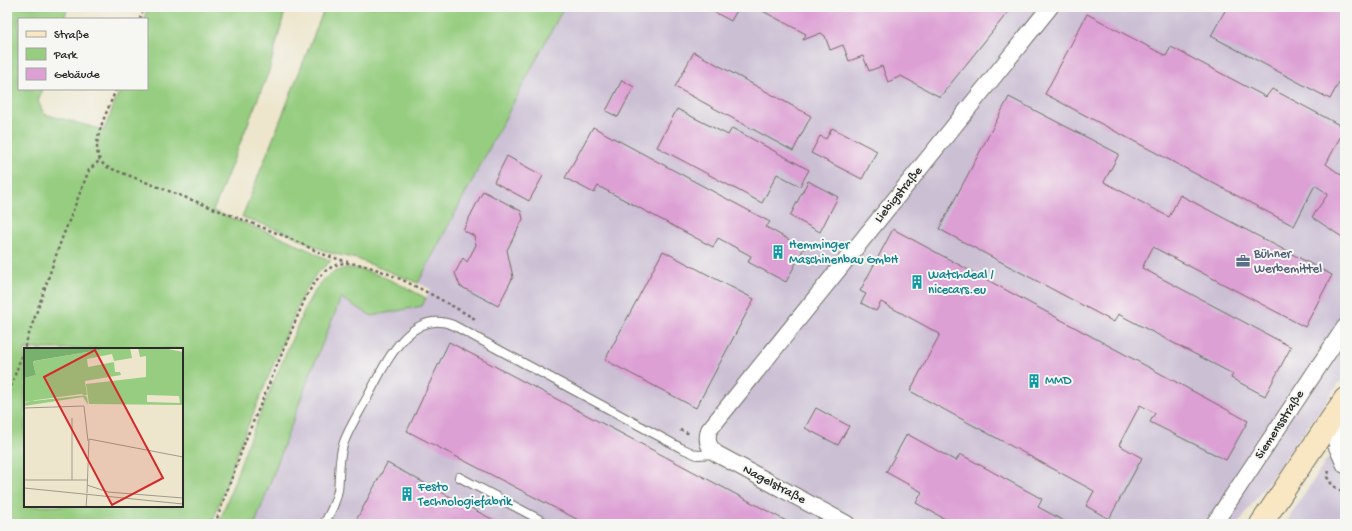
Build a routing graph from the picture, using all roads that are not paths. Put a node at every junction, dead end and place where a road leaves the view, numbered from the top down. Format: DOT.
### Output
graph roads {
  1 [pos="1050,7"];
  2 [pos="1345,327"];
  3 [pos="1339,408"];
  4 [pos="707,441"];
  5 [pos="717,454"];
  6 [pos="1345,465"];
  7 [pos="459,478"];
  8 [pos="843,523"];
  9 [pos="324,524"];
  10 [pos="548,524"];
  11 [pos="1214,524"];
  12 [pos="1261,524"];
  1 -- 4 [label="street, Liebigstraße"];
  2 -- 11 [label="street, Siemensstraße"];
  3 -- 6 [label="street"];
  3 -- 12 [label="main road"];
  4 -- 5 [label="street, Nagelstraße"];
  5 -- 8 [label="street, Nagelstraße"];
  5 -- 9 [label="lane"];
  7 -- 10 [label="lane"];
}
